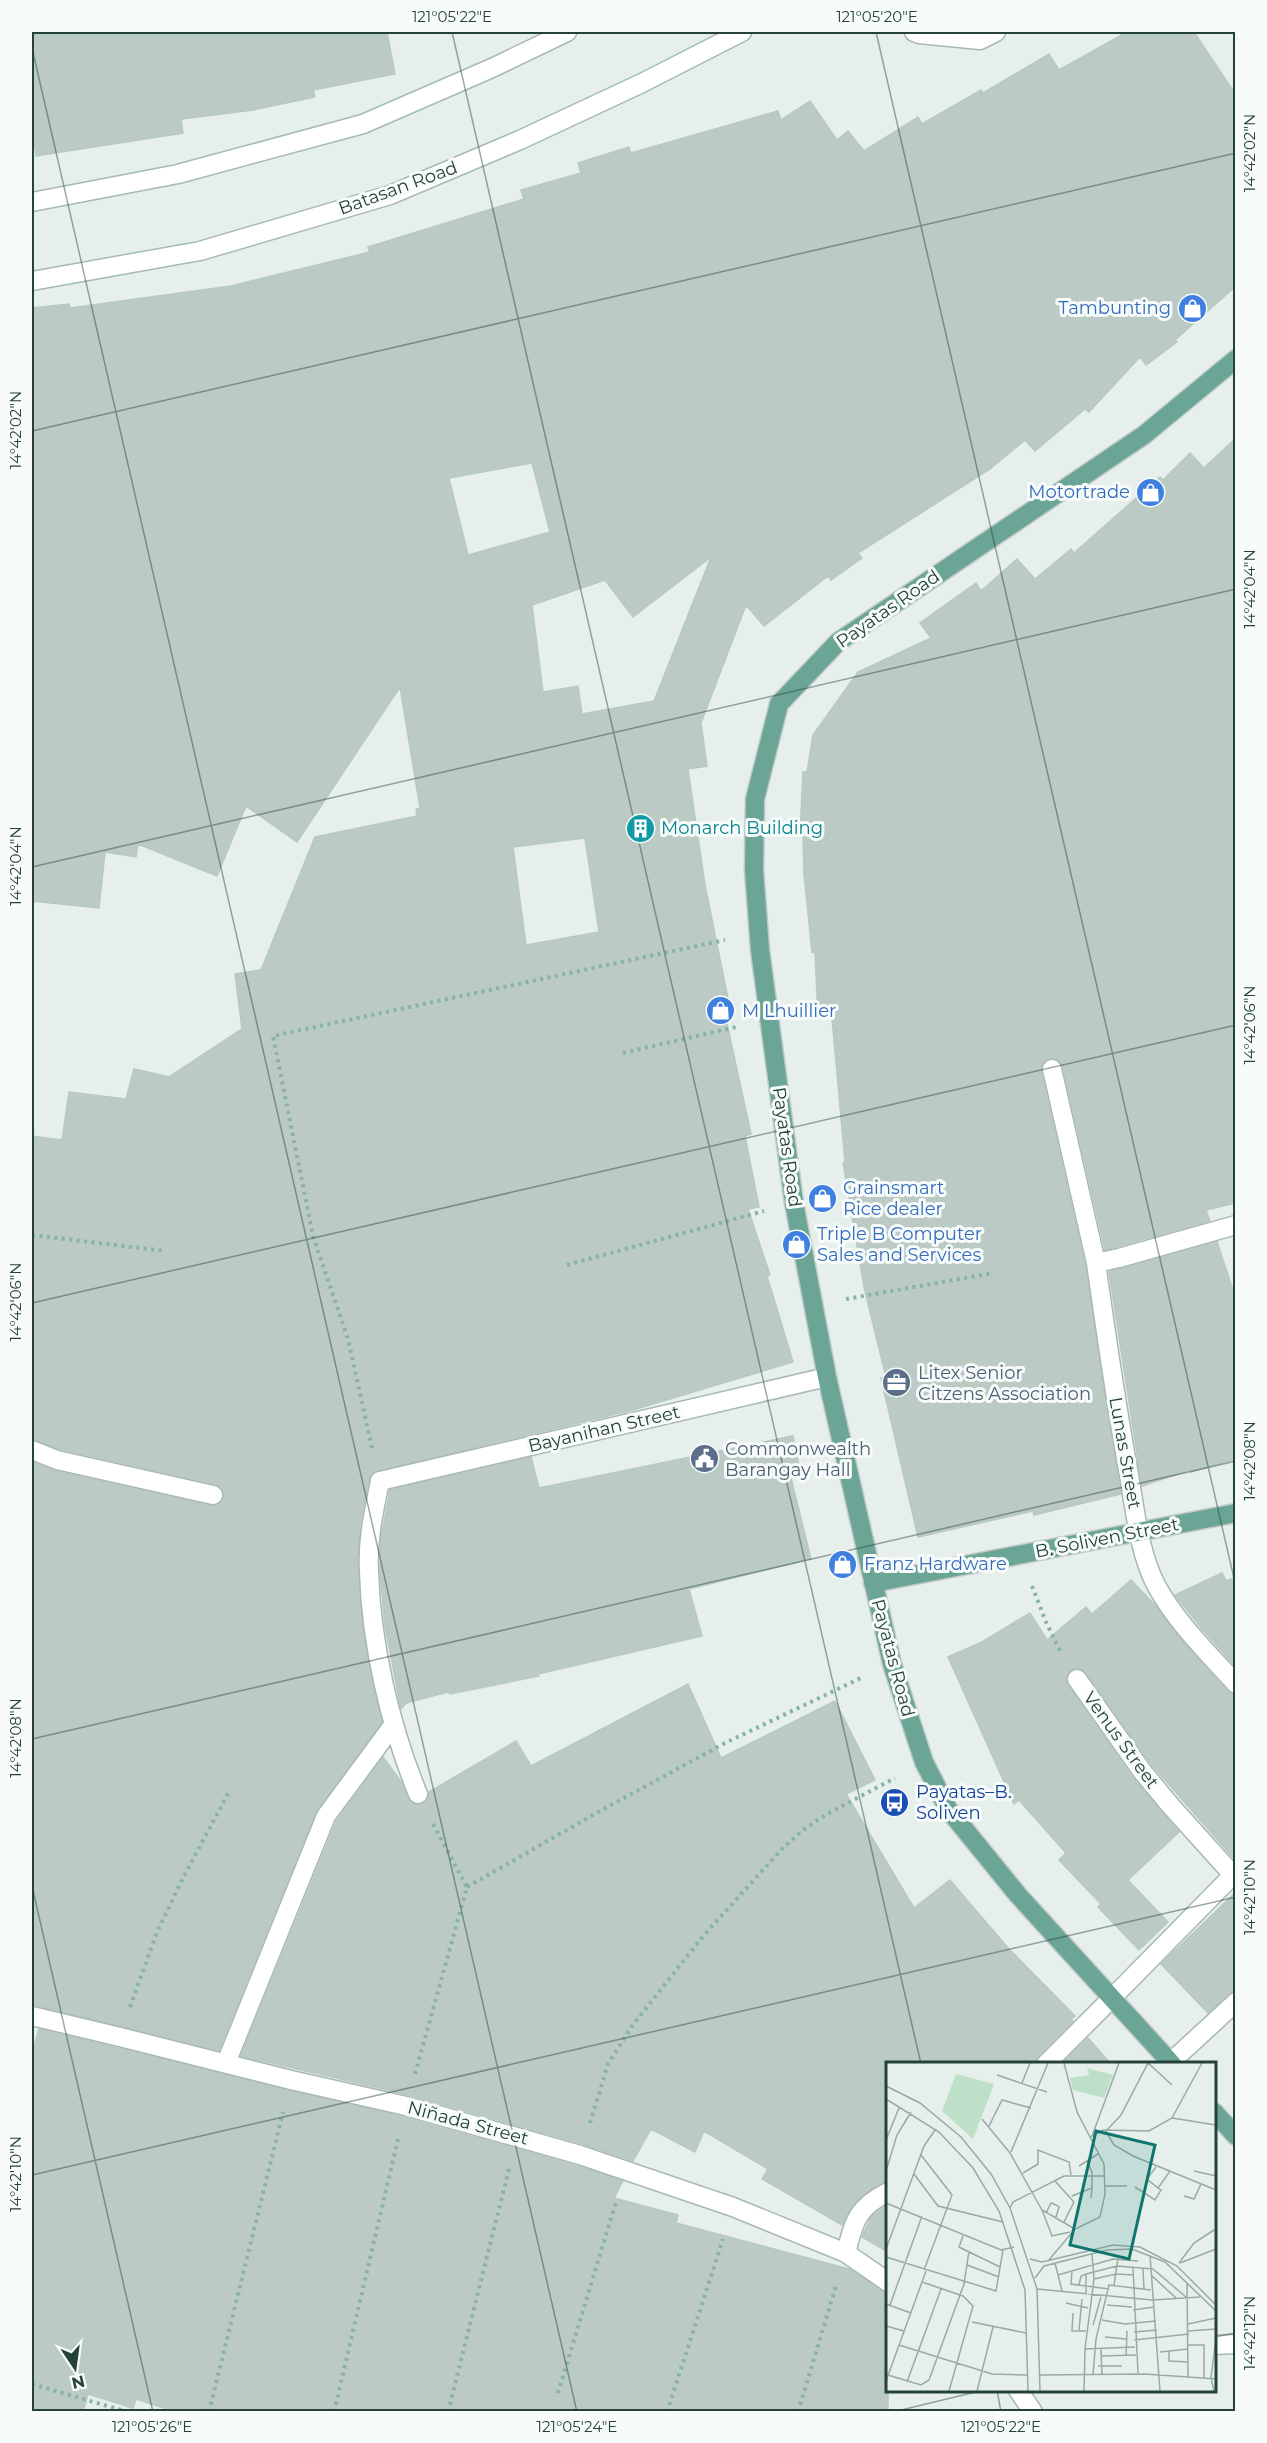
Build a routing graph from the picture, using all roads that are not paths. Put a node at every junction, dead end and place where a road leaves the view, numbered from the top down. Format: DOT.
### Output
graph roads {
  1 [pos="567,32"];
  2 [pos="742,32"];
  3 [pos="914,32"];
  4 [pos="996,32"];
  5 [pos="32,202"];
  6 [pos="32,281"];
  7 [pos="1236,358"];
  8 [pos="1052,1069"];
  9 [pos="1236,1224"];
  10 [pos="1096,1263"];
  11 [pos="827,1377"];
  12 [pos="32,1450"];
  13 [pos="213,1495"];
  14 [pos="1236,1513"];
  15 [pos="1139,1531"];
  16 [pos="873,1583"];
  17 [pos="1077,1679"];
  18 [pos="1236,1684"];
  19 [pos="394,1724"];
  20 [pos="418,1794"];
  21 [pos="1234,1873"];
  22 [pos="1112,1998"];
  23 [pos="1236,2002"];
  24 [pos="32,2016"];
  25 [pos="1048,2062"];
  26 [pos="1171,2062"];
  27 [pos="1173,2062"];
  28 [pos="226,2063"];
  29 [pos="1216,2113"];
  30 [pos="1236,2136"];
  31 [pos="886,2194"];
  32 [pos="846,2253"];
  33 [pos="886,2281"];
  34 [pos="1236,2344"];
  35 [pos="1216,2345"];
  36 [pos="1019,2392"];
  37 [pos="1033,2412"];
  1 -- 5 [label="street"];
  2 -- 6 [label="street, Batasan Road"];
  3 -- 4 [label="street"];
  7 -- 11 [label="main road, Payatas Road"];
  8 -- 10 [label="street, Lunas Street"];
  9 -- 10 [label="street"];
  10 -- 15 [label="street, Lunas Street"];
  11 -- 16 [label="main road, Payatas Road"];
  11 -- 19 [label="street, Bayanihan Street"];
  12 -- 13 [label="street"];
  14 -- 15 [label="main road, B. Soliven Street"];
  15 -- 16 [label="main road, B. Soliven Street"];
  15 -- 18 [label="street, Lunas Street"];
  16 -- 22 [label="main road, Payatas Road"];
  17 -- 21 [label="street, Venus Street"];
  19 -- 20 [label="street"];
  19 -- 28 [label="street"];
  21 -- 22 [label="street"];
  22 -- 25 [label="street"];
  22 -- 26 [label="main road, Payatas Road"];
  23 -- 27 [label="street"];
  24 -- 28 [label="street, Niñada Street"];
  28 -- 32 [label="street, Niñada Street"];
  29 -- 30 [label="main road"];
  31 -- 32 [label="street"];
  32 -- 33 [label="street, Niñada Street"];
  34 -- 35 [label="street"];
  36 -- 37 [label="street"];
}
